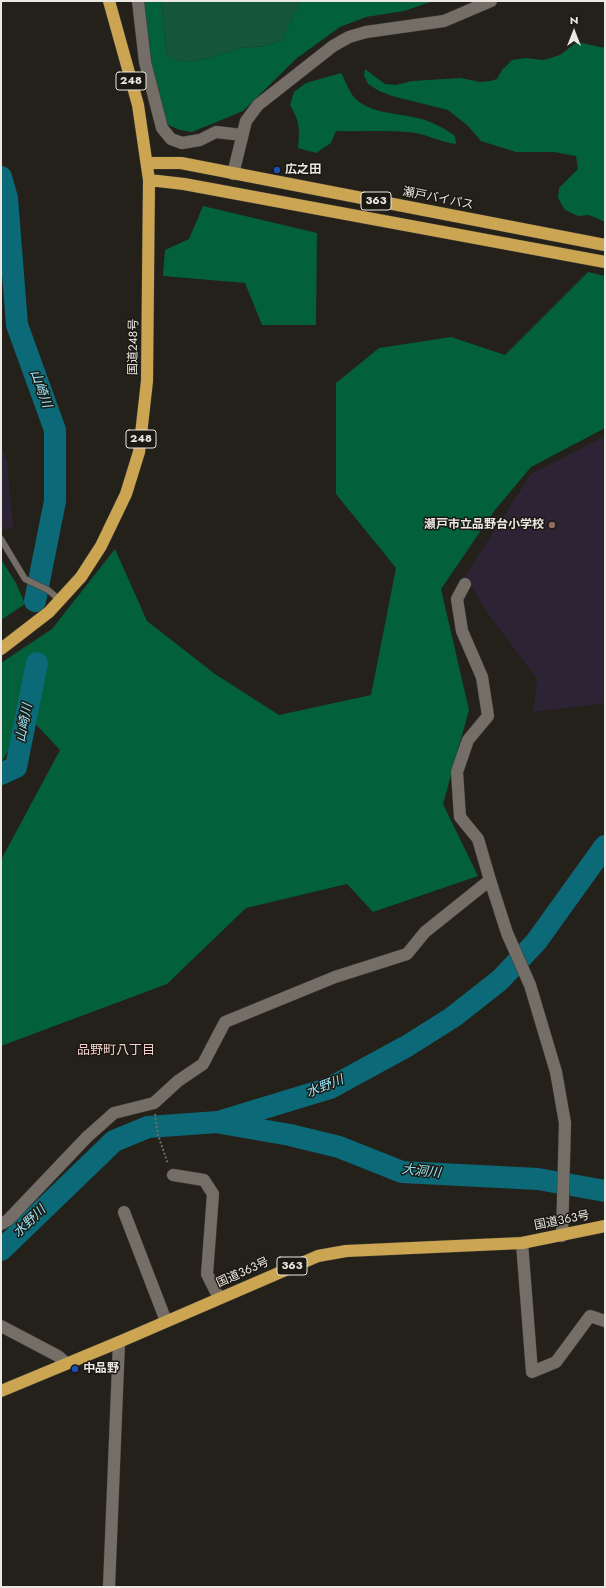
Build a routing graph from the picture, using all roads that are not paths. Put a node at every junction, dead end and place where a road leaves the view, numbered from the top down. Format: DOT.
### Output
graph roads {
  1 [pos="109,1"];
  2 [pos="138,1"];
  3 [pos="491,1"];
  4 [pos="242,135"];
  5 [pos="147,163"];
  6 [pos="233,174"];
  7 [pos="150,180"];
  8 [pos="605,245"];
  9 [pos="605,262"];
  10 [pos="1,539"];
  11 [pos="465,584"];
  12 [pos="60,600"];
  13 [pos="1,649"];
  14 [pos="490,880"];
  15 [pos="172,1175"];
  16 [pos="124,1212"];
  17 [pos="1,1224"];
  18 [pos="605,1226"];
  19 [pos="562,1236"];
  20 [pos="522,1243"];
  21 [pos="219,1298"];
  22 [pos="166,1321"];
  23 [pos="605,1321"];
  24 [pos="1,1326"];
  25 [pos="119,1342"];
  26 [pos="66,1363"];
  27 [pos="1,1391"];
  28 [pos="109,1587"];
  1 -- 5 [label="highway, 国道248号 / 248"];
  2 -- 4 [label="street"];
  3 -- 4 [label="street"];
  4 -- 6 [label="street"];
  5 -- 6 [label="highway, 瀬戸バイパス / 363"];
  5 -- 7 [label="highway, 国道248号 / 248"];
  6 -- 8 [label="highway, 瀬戸バイパス / 363"];
  7 -- 9 [label="highway, 363"];
  7 -- 12 [label="highway, 国道248号 / 248"];
  10 -- 12 [label="lane"];
  11 -- 14 [label="street"];
  12 -- 13 [label="highway, 国道248号 / 248"];
  14 -- 17 [label="street"];
  14 -- 19 [label="street"];
  15 -- 21 [label="street"];
  16 -- 22 [label="street"];
  18 -- 19 [label="highway, 国道363号 / 363"];
  19 -- 20 [label="highway, 国道363号 / 363"];
  20 -- 21 [label="highway, 国道363号 / 363"];
  20 -- 23 [label="street"];
  21 -- 22 [label="highway, 国道363号 / 363"];
  22 -- 25 [label="highway, 国道363号 / 363"];
  24 -- 26 [label="street"];
  25 -- 26 [label="highway, 国道363号 / 363"];
  25 -- 28 [label="street"];
  26 -- 27 [label="highway, 国道363号 / 363"];
}
